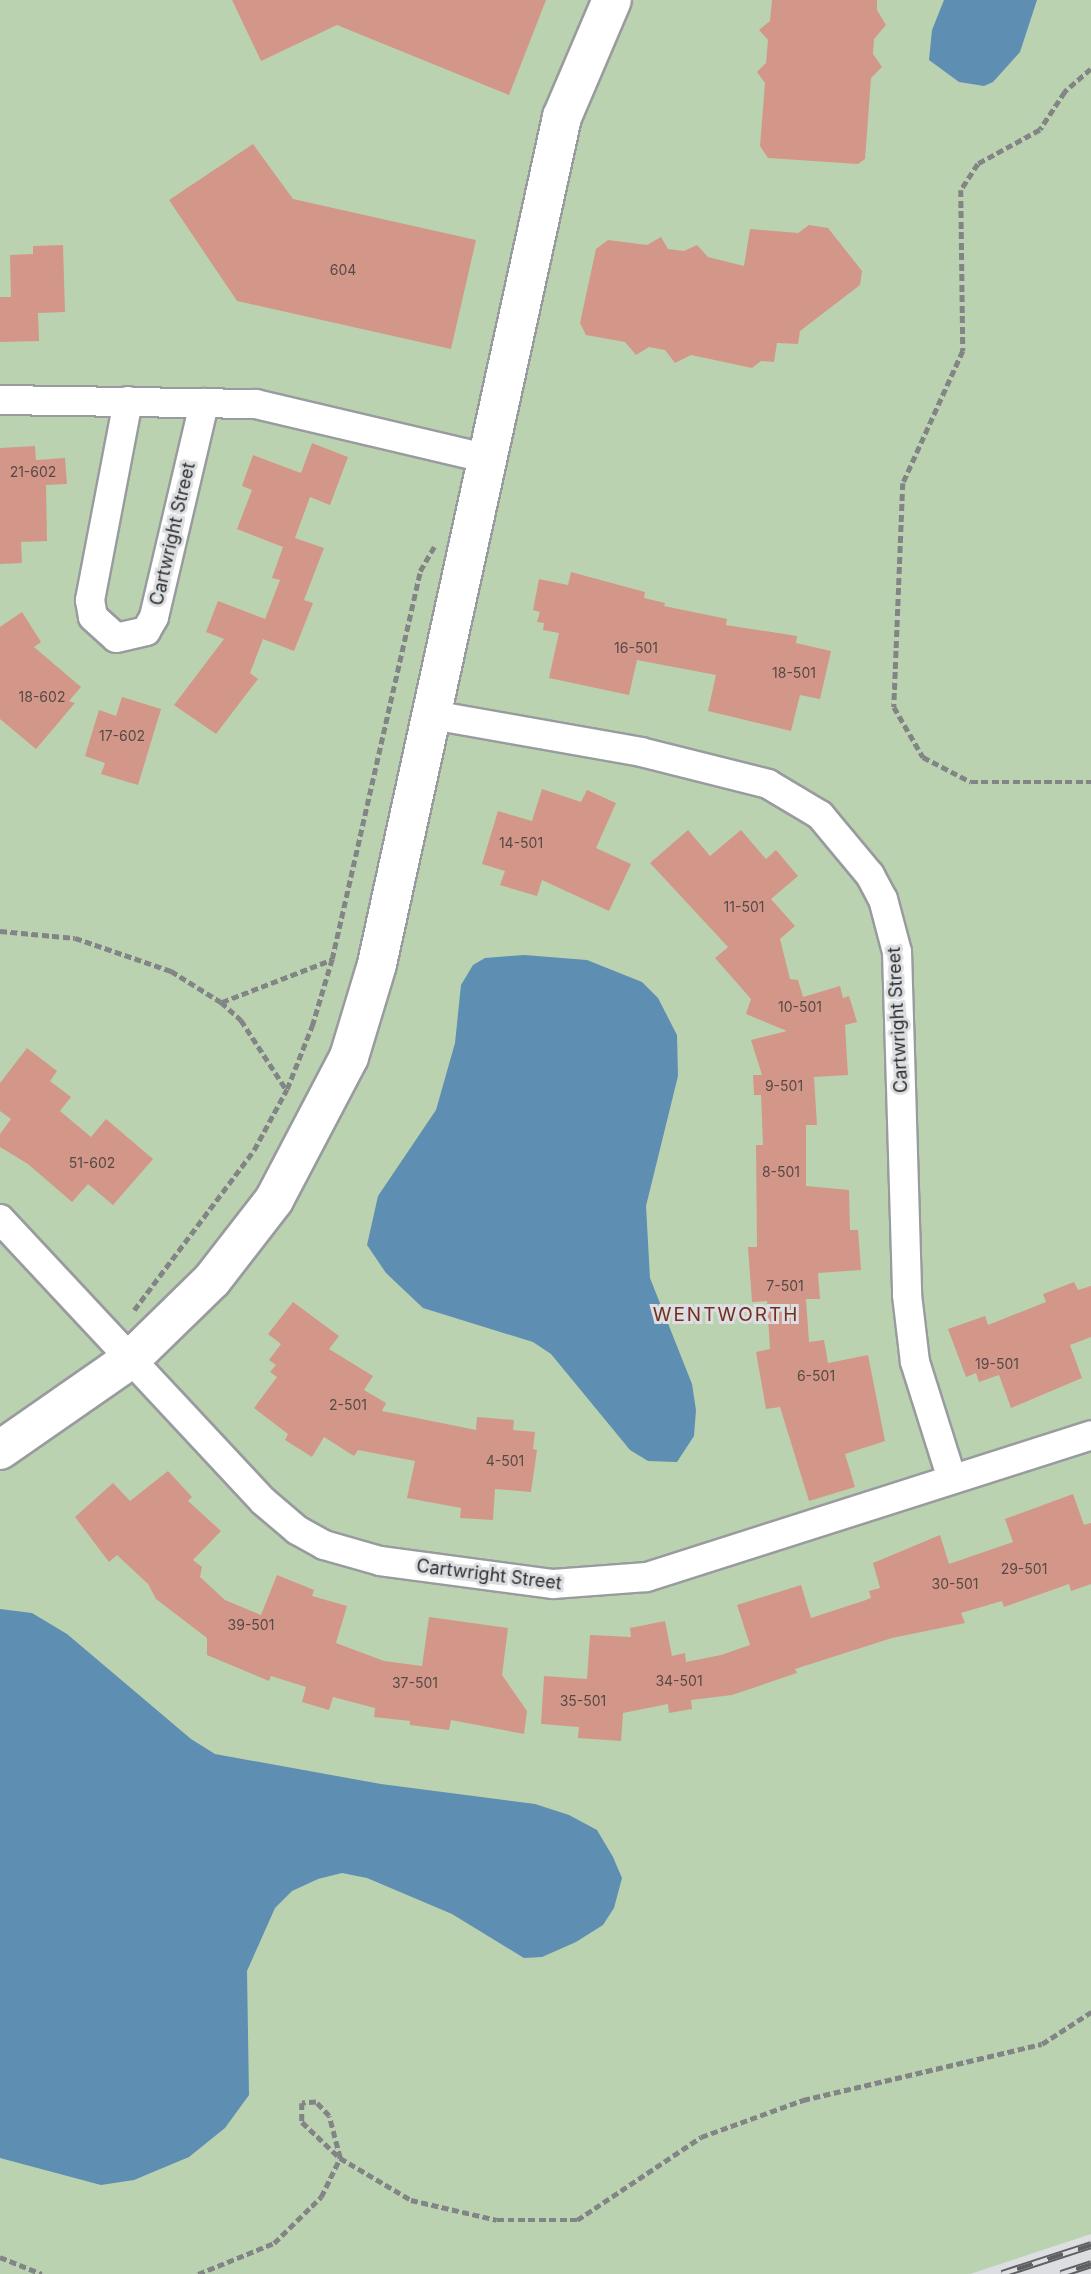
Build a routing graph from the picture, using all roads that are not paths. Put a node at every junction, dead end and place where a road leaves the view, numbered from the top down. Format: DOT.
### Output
graph roads {
  1 [pos="611,0"];
  2 [pos="0,400"];
  3 [pos="128,401"];
  4 [pos="204,403"];
  5 [pos="488,459"];
  6 [pos="432,715"];
  7 [pos="0,1219"];
  8 [pos="131,1359"];
  9 [pos="1091,1435"];
  10 [pos="0,1450"];
  11 [pos="952,1479"];
  1 -- 5 [label="street"];
  2 -- 3 [label="street"];
  3 -- 4 [label="street"];
  3 -- 4 [label="street, Cartwright Street"];
  4 -- 5 [label="street"];
  5 -- 6 [label="street"];
  6 -- 8 [label="street"];
  6 -- 11 [label="street, Cartwright Street"];
  7 -- 8 [label="street, Cartwright Street"];
  8 -- 10 [label="street"];
  8 -- 11 [label="street, Cartwright Street"];
  9 -- 11 [label="street, Cartwright Street"];
}
